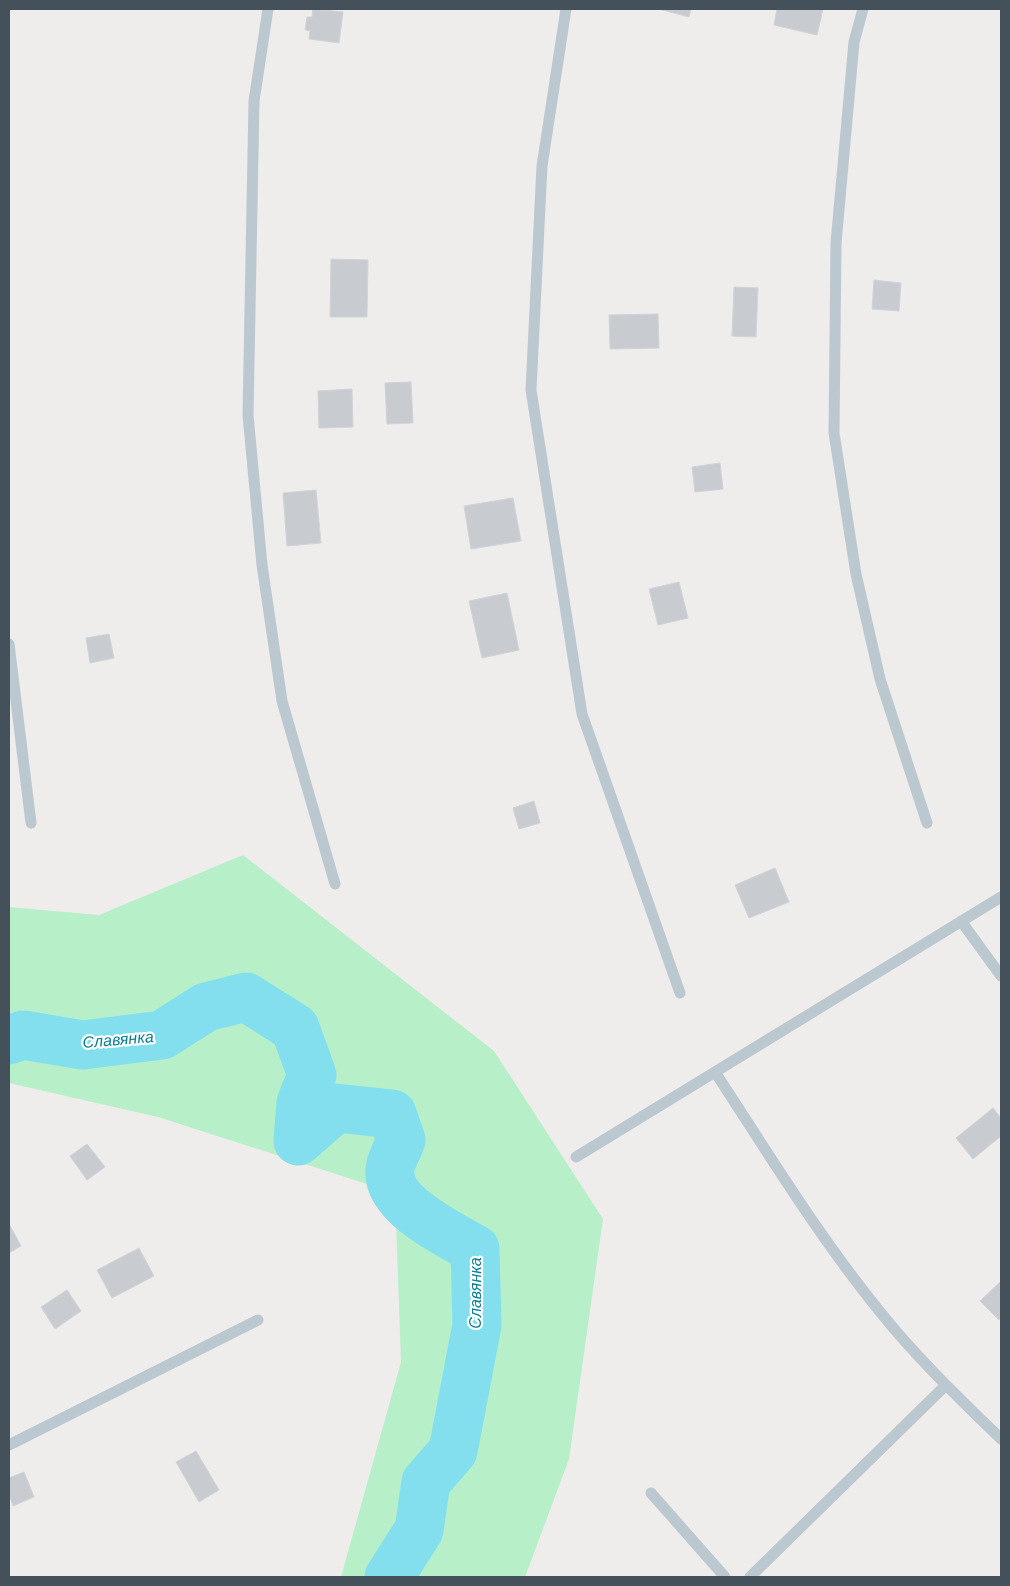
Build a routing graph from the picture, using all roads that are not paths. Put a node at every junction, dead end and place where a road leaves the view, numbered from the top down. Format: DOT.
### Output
graph roads {
  1 [pos="268,9"];
  2 [pos="566,9"];
  3 [pos="864,9"];
  4 [pos="9,644"];
  5 [pos="31,822"];
  6 [pos="927,822"];
  7 [pos="335,884"];
  8 [pos="1001,897"];
  9 [pos="961,921"];
  10 [pos="1001,976"];
  11 [pos="680,993"];
  12 [pos="715,1072"];
  13 [pos="576,1157"];
  14 [pos="258,1320"];
  15 [pos="946,1385"];
  16 [pos="1001,1439"];
  17 [pos="9,1445"];
  18 [pos="651,1493"];
  19 [pos="725,1577"];
  20 [pos="750,1577"];
  1 -- 7 [label="lane"];
  2 -- 11 [label="lane"];
  3 -- 6 [label="lane"];
  4 -- 5 [label="lane"];
  8 -- 9 [label="lane"];
  9 -- 10 [label="lane"];
  9 -- 12 [label="lane"];
  12 -- 13 [label="lane"];
  12 -- 15 [label="lane"];
  14 -- 17 [label="lane"];
  15 -- 16 [label="lane"];
  15 -- 20 [label="lane"];
  18 -- 19 [label="lane"];
}
